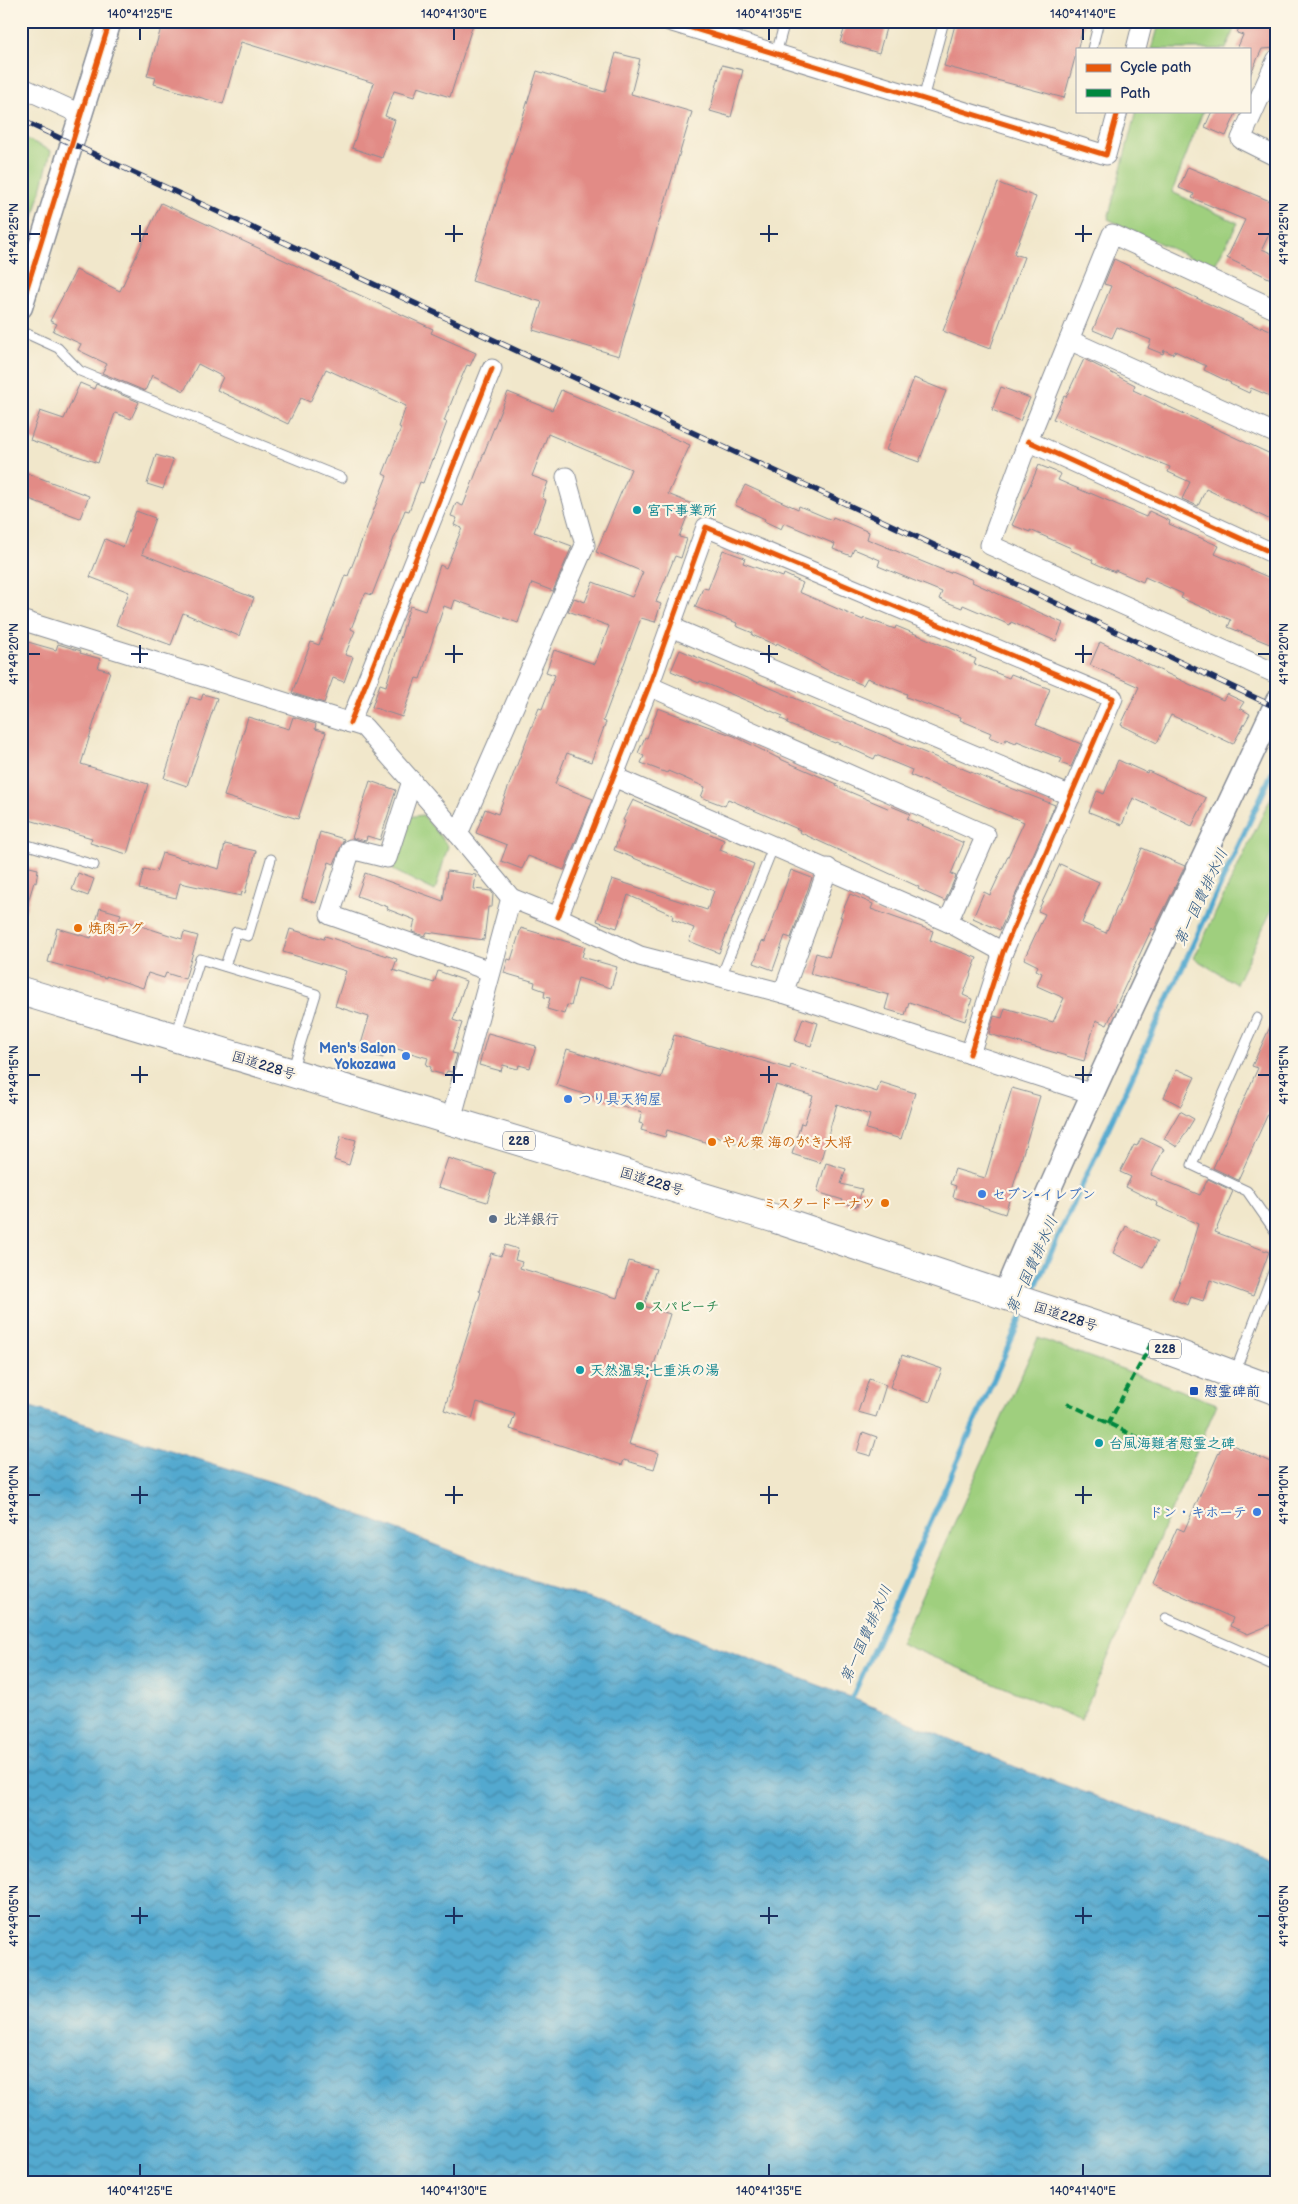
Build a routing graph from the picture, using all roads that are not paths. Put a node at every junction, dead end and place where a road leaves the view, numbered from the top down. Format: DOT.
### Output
graph roads {
  1 [pos="110,21"];
  2 [pos="669,21"];
  3 [pos="784,21"];
  4 [pos="944,21"];
  5 [pos="1099,21"];
  6 [pos="1143,21"];
  7 [pos="1092,48"];
  8 [pos="1136,48"];
  9 [pos="776,54"];
  10 [pos="1277,59"];
  11 [pos="21,87"];
  12 [pos="923,99"];
  13 [pos="1118,112"];
  14 [pos="80,114"];
  15 [pos="1277,157"];
  16 [pos="25,281"];
  17 [pos="21,307"];
  18 [pos="1277,310"];
  19 [pos="21,331"];
  20 [pos="1069,340"];
  21 [pos="492,369"];
  22 [pos="1277,434"];
  23 [pos="1028,441"];
  24 [pos="566,477"];
  25 [pos="342,478"];
  26 [pos="1277,555"];
  27 [pos="21,620"];
  28 [pos="671,627"];
  29 [pos="1277,674"];
  30 [pos="649,686"];
  31 [pos="1277,701"];
  32 [pos="350,723"];
  33 [pos="614,777"];
  34 [pos="412,781"];
  35 [pos="1071,796"];
  36 [pos="458,834"];
  37 [pos="21,843"];
  38 [pos="774,845"];
  39 [pos="271,859"];
  40 [pos="94,866"];
  41 [pos="828,868"];
  42 [pos="511,898"];
  43 [pos="558,917"];
  44 [pos="948,922"];
  45 [pos="1003,952"];
  46 [pos="225,966"];
  47 [pos="490,971"];
  48 [pos="721,977"];
  49 [pos="21,991"];
  50 [pos="783,993"];
  51 [pos="1257,1018"];
  52 [pos="176,1038"];
  53 [pos="970,1054"];
  54 [pos="292,1073"];
  55 [pos="1093,1094"];
  56 [pos="451,1120"];
  57 [pos="1277,1234"];
  58 [pos="1277,1262"];
  59 [pos="1009,1297"];
  60 [pos="1234,1374"];
  61 [pos="1277,1392"];
  62 [pos="1166,1618"];
  63 [pos="1277,1667"];
  1 -- 14 [label="street"];
  2 -- 9 [label="street"];
  3 -- 9 [label="lane"];
  4 -- 12 [label="lane"];
  5 -- 7 [label="lane"];
  6 -- 8 [label="street"];
  9 -- 12 [label="street"];
  10 -- 15 [label="street"];
  11 -- 14 [label="street"];
  12 -- 13 [label="street"];
  14 -- 16 [label="street"];
  16 -- 17 [label="street"];
  18 -- 20 [label="street"];
  19 -- 25 [label="lane"];
  20 -- 22 [label="street"];
  20 -- 23 [label="street"];
  21 -- 32 [label="street"];
  23 -- 26 [label="street"];
  23 -- 29 [label="street"];
  24 -- 36 [label="street"];
  27 -- 32 [label="street"];
  28 -- 30 [label="street"];
  28 -- 35 [label="street"];
  28 -- 35 [label="street"];
  30 -- 33 [label="street"];
  30 -- 44 [label="street"];
  31 -- 55 [label="street"];
  32 -- 34 [label="street"];
  33 -- 38 [label="street"];
  33 -- 43 [label="street"];
  34 -- 36 [label="street"];
  34 -- 47 [label="street"];
  35 -- 45 [label="street"];
  36 -- 42 [label="street"];
  37 -- 40 [label="lane"];
  38 -- 41 [label="street"];
  38 -- 48 [label="lane"];
  39 -- 46 [label="lane"];
  41 -- 44 [label="street"];
  41 -- 50 [label="street"];
  42 -- 43 [label="street"];
  42 -- 47 [label="street"];
  43 -- 48 [label="street"];
  44 -- 45 [label="street"];
  45 -- 53 [label="street"];
  46 -- 52 [label="lane"];
  46 -- 54 [label="lane"];
  47 -- 56 [label="street"];
  48 -- 50 [label="street"];
  49 -- 52 [label="highway, 国道228号 / 228"];
  50 -- 53 [label="street"];
  51 -- 57 [label="lane"];
  52 -- 54 [label="highway, 国道228号 / 228"];
  53 -- 55 [label="street"];
  54 -- 56 [label="highway, 国道228号 / 228"];
  55 -- 59 [label="street"];
  56 -- 59 [label="highway, 国道228号 / 228"];
  58 -- 60 [label="lane"];
  59 -- 60 [label="highway, 国道228号 / 228"];
  60 -- 61 [label="highway, 国道228号 / 228"];
  62 -- 63 [label="lane"];
}
